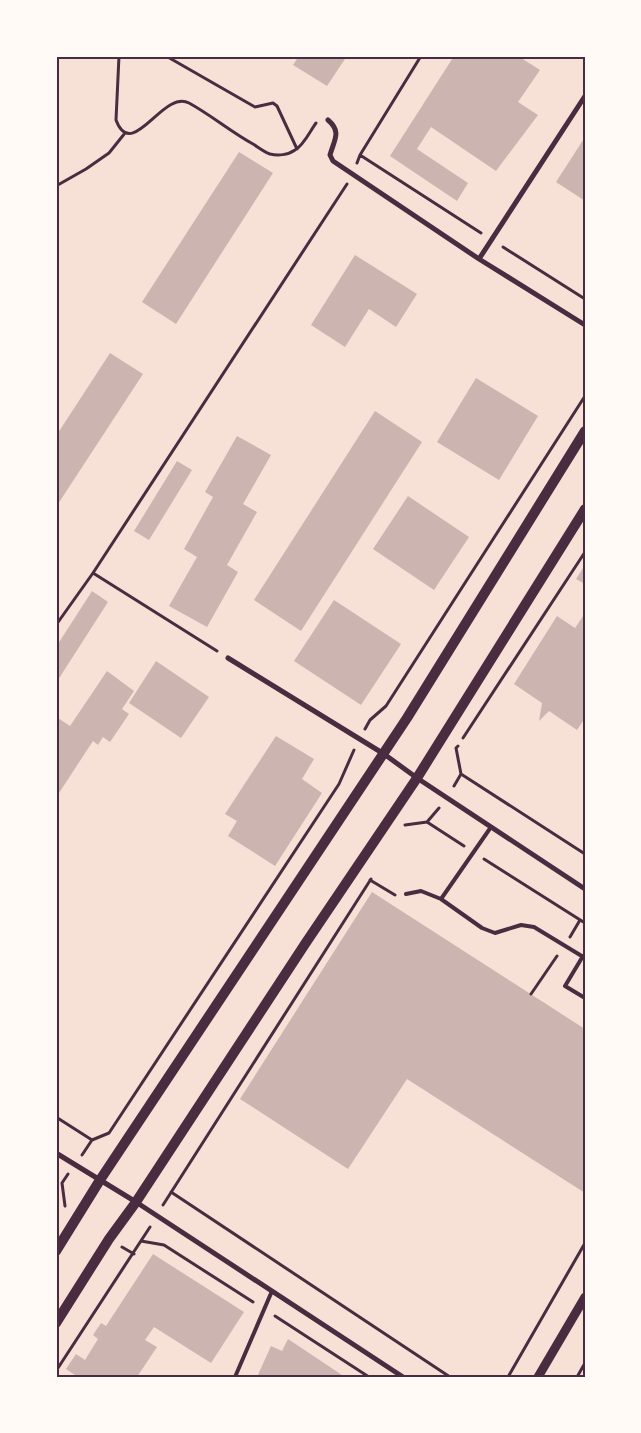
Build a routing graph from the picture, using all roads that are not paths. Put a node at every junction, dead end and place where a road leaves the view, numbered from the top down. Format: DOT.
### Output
graph roads {
  1 [pos="585,96"];
  2 [pos="328,120"];
  3 [pos="479,259"];
  4 [pos="585,325"];
  5 [pos="585,431"];
  6 [pos="585,509"];
  7 [pos="228,658"];
  8 [pos="384,754"];
  9 [pos="416,778"];
  10 [pos="491,827"];
  11 [pos="585,889"];
  12 [pos="406,894"];
  13 [pos="441,899"];
  14 [pos="584,957"];
  15 [pos="585,998"];
  16 [pos="56,1153"];
  17 [pos="100,1180"];
  18 [pos="136,1202"];
  19 [pos="56,1251"];
  20 [pos="272,1291"];
  21 [pos="585,1297"];
  22 [pos="56,1323"];
  23 [pos="234,1377"];
  24 [pos="403,1377"];
  25 [pos="538,1377"];
  1 -- 3 [label="street"];
  2 -- 3 [label="street"];
  3 -- 4 [label="street"];
  5 -- 8 [label="main road"];
  6 -- 9 [label="main road"];
  7 -- 8 [label="street"];
  8 -- 9 [label="street"];
  8 -- 17 [label="main road"];
  9 -- 10 [label="street"];
  9 -- 18 [label="main road"];
  10 -- 11 [label="street"];
  10 -- 13 [label="lane"];
  12 -- 13 [label="lane"];
  13 -- 14 [label="lane"];
  14 -- 15 [label="lane"];
  16 -- 17 [label="street"];
  17 -- 18 [label="street"];
  17 -- 19 [label="main road"];
  18 -- 20 [label="street"];
  18 -- 22 [label="main road"];
  20 -- 23 [label="lane"];
  20 -- 24 [label="street"];
  21 -- 25 [label="street"];
}
